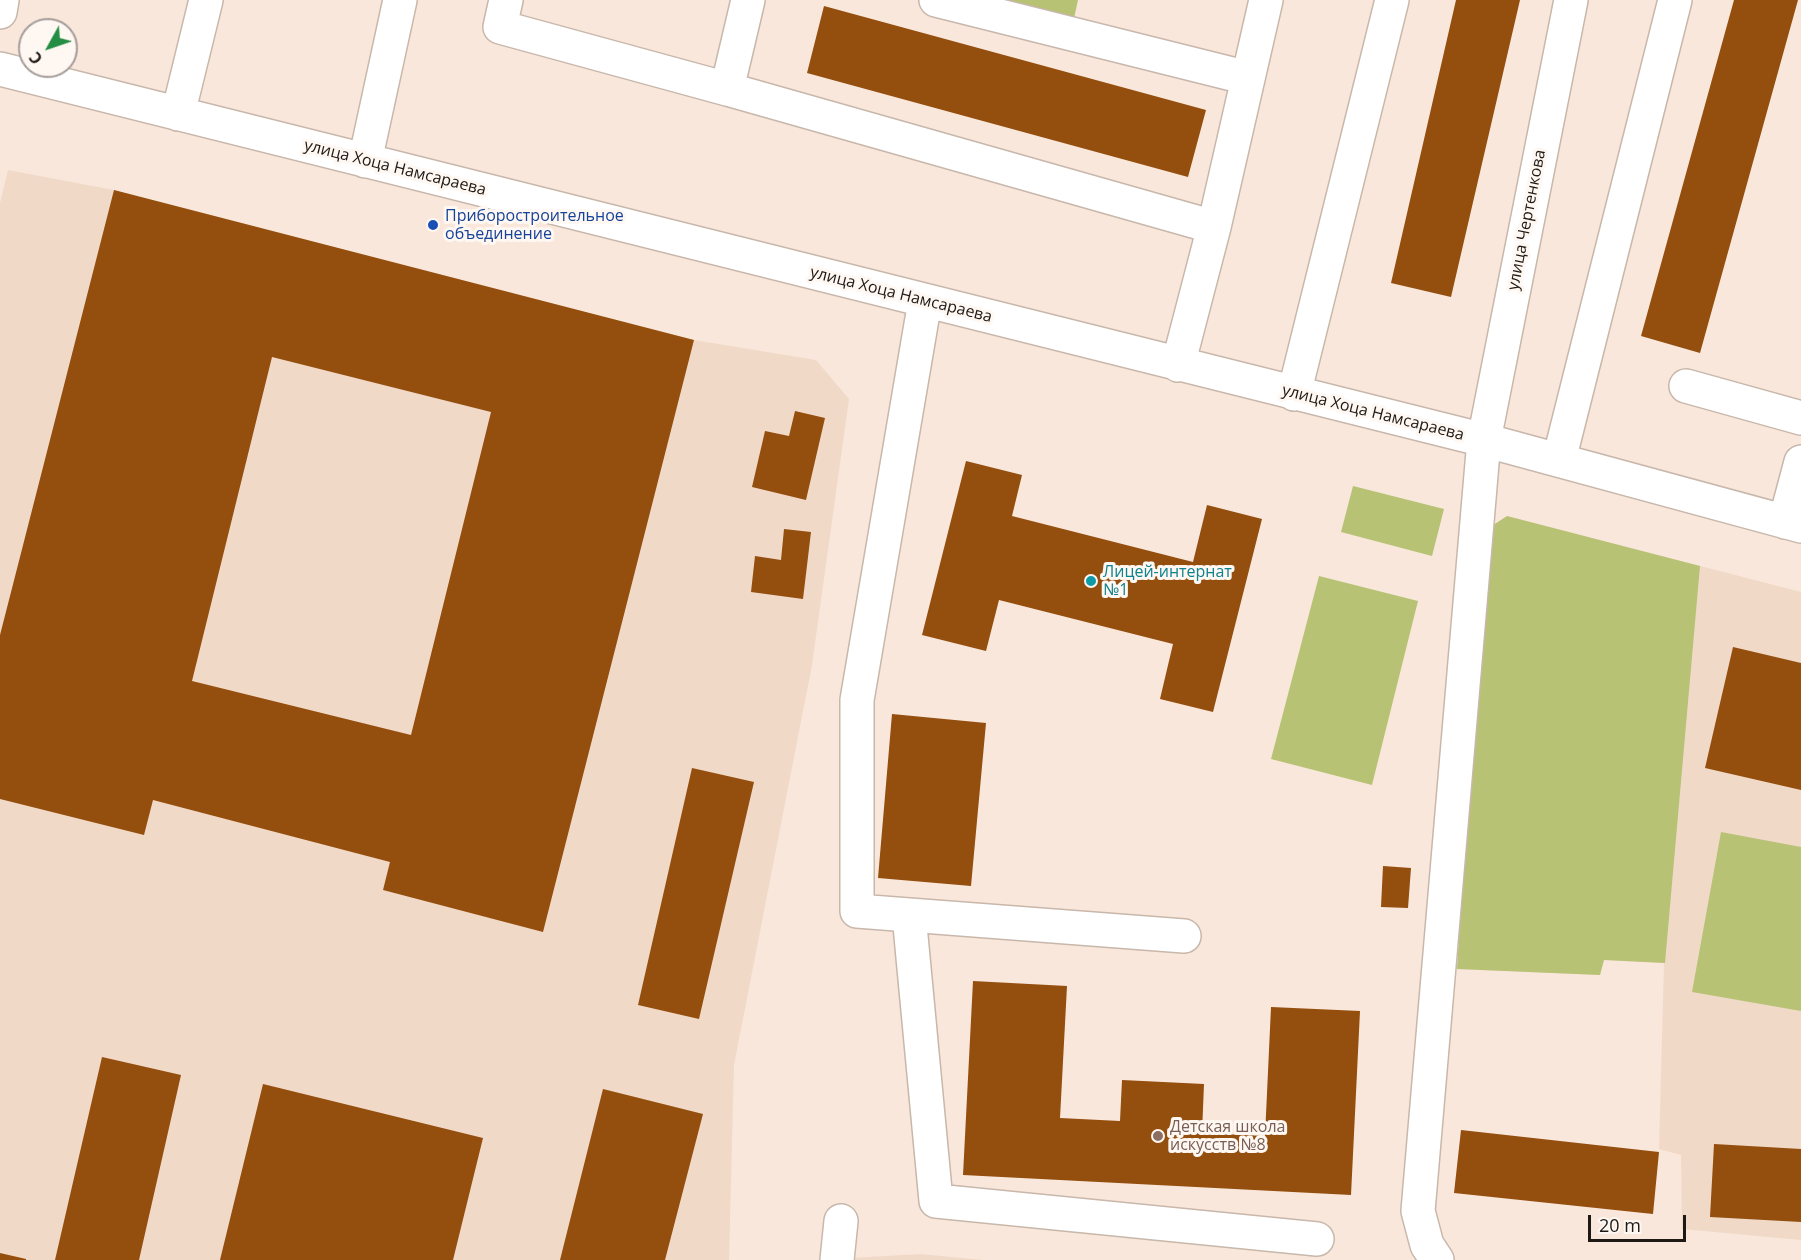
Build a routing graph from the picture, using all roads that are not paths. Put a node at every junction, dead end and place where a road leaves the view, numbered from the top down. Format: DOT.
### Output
graph roads {
  1 [pos="2,0"];
  2 [pos="206,0"];
  3 [pos="400,0"];
  4 [pos="506,0"];
  5 [pos="748,0"];
  6 [pos="936,0"];
  7 [pos="1266,0"];
  8 [pos="1392,0"];
  9 [pos="1571,0"];
  10 [pos="1675,0"];
  11 [pos="0,12"];
  12 [pos="0,69"];
  13 [pos="1248,78"];
  14 [pos="727,89"];
  15 [pos="178,114"];
  16 [pos="365,161"];
  17 [pos="1214,227"];
  18 [pos="925,301"];
  19 [pos="1178,365"];
  20 [pos="1686,386"];
  21 [pos="1294,394"];
  22 [pos="1801,418"];
  23 [pos="1484,440"];
  24 [pos="1559,460"];
  25 [pos="1801,462"];
  26 [pos="1793,524"];
  27 [pos="909,915"];
  28 [pos="1184,936"];
  29 [pos="841,1221"];
  30 [pos="1317,1239"];
  31 [pos="837,1260"];
  32 [pos="1437,1260"];
  1 -- 11 [label="street"];
  2 -- 15 [label="street"];
  3 -- 16 [label="street"];
  4 -- 14 [label="street"];
  5 -- 14 [label="street"];
  6 -- 13 [label="street"];
  7 -- 13 [label="street"];
  8 -- 21 [label="street"];
  9 -- 23 [label="street, улица Чертенкова"];
  10 -- 24 [label="street"];
  12 -- 15 [label="street, улица Хоца Намсараева"];
  13 -- 17 [label="street"];
  14 -- 17 [label="street"];
  15 -- 16 [label="street, улица Хоца Намсараева"];
  16 -- 18 [label="street, улица Хоца Намсараева"];
  17 -- 19 [label="street"];
  18 -- 19 [label="street, улица Хоца Намсараева"];
  18 -- 27 [label="street"];
  19 -- 21 [label="street, улица Хоца Намсараева"];
  20 -- 22 [label="street"];
  21 -- 23 [label="street, улица Хоца Намсараева"];
  23 -- 24 [label="street, улица Хоца Намсараева"];
  23 -- 32 [label="street, улица Чертенкова"];
  24 -- 26 [label="street, улица Хоца Намсараева"];
  25 -- 26 [label="street"];
  27 -- 28 [label="street"];
  27 -- 30 [label="street"];
  29 -- 31 [label="street"];
}
